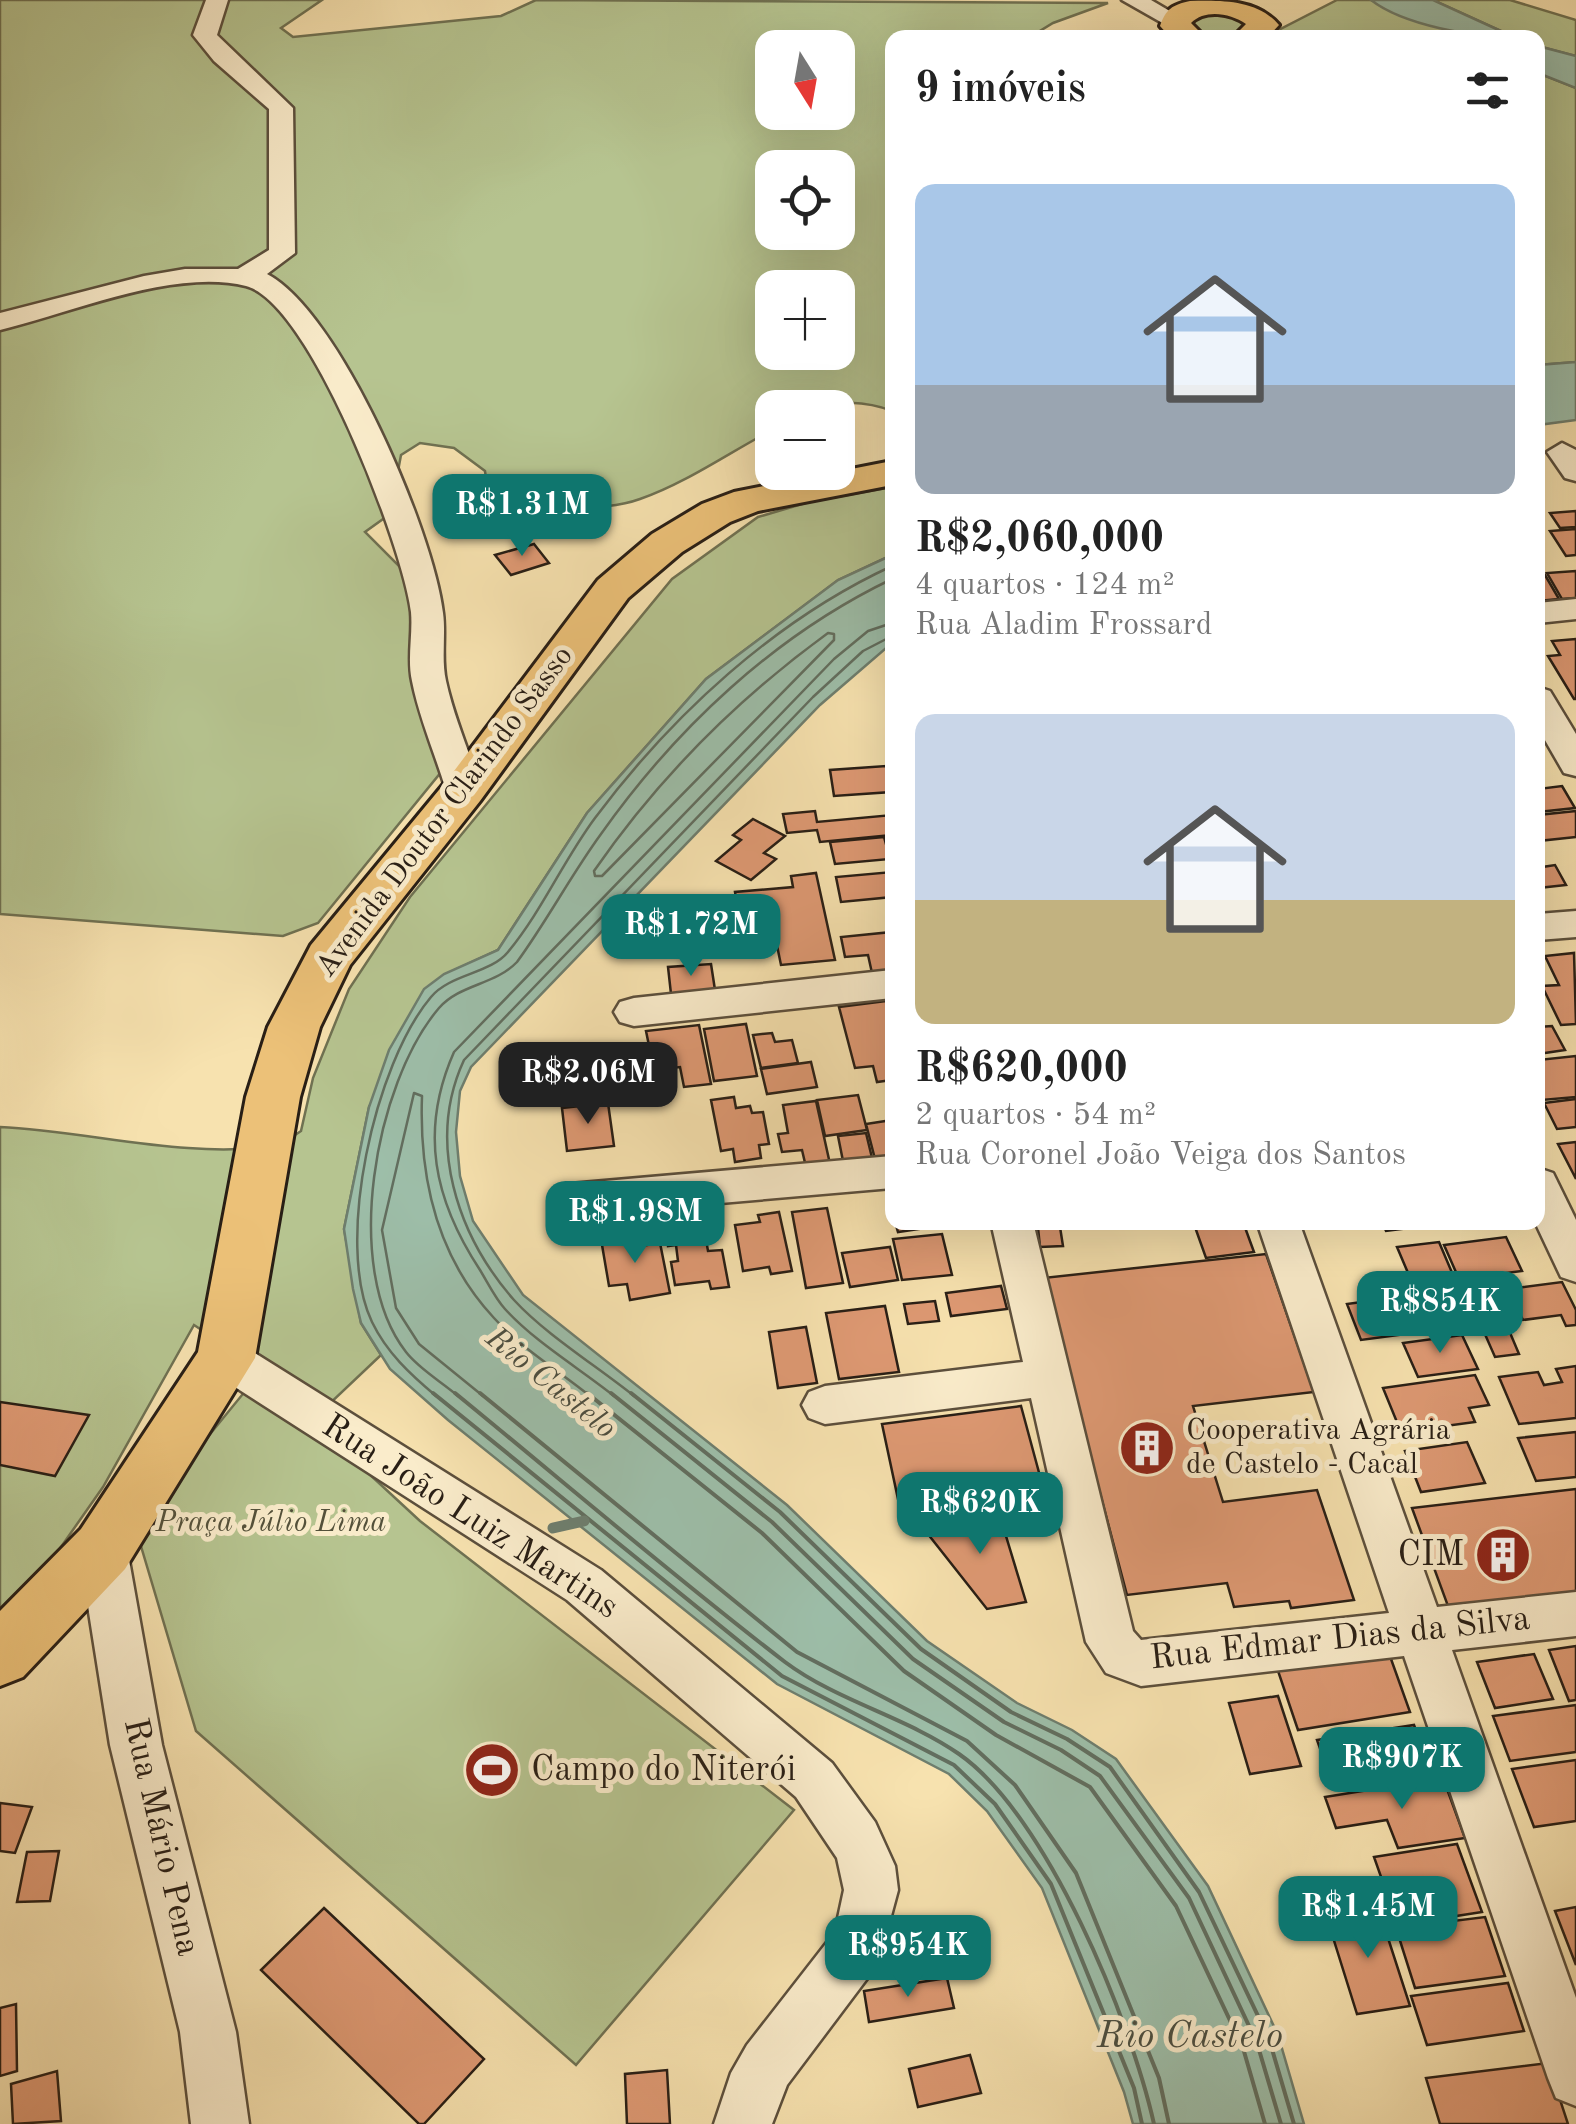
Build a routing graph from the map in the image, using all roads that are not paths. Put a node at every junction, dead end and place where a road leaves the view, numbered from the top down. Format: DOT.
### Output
graph roads {
  1 [pos="217,0"];
  2 [pos="1132,0"];
  3 [pos="1269,18"];
  4 [pos="1181,26"];
  5 [pos="247,275"];
  6 [pos="0,322"];
  7 [pos="885,475"];
  8 [pos="1576,610"];
  9 [pos="1545,612"];
  10 [pos="1545,710"];
  11 [pos="1576,765"];
  12 [pos="464,790"];
  13 [pos="1576,924"];
  14 [pos="1545,926"];
  15 [pos="885,985"];
  16 [pos="634,1012"];
  17 [pos="885,1173"];
  18 [pos="1545,1199"];
  19 [pos="570,1200"];
  20 [pos="1014,1230"];
  21 [pos="1281,1230"];
  22 [pos="1576,1265"];
  23 [pos="226,1358"];
  24 [pos="1045,1378"];
  25 [pos="825,1405"];
  26 [pos="103,1549"];
  27 [pos="1576,1614"];
  28 [pos="1423,1632"];
  29 [pos="5,1645"];
  30 [pos="1576,2078"];
  31 [pos="220,2124"];
  32 [pos="743,2124"];
  1 -- 5 [label="street"];
  2 -- 4 [label="street"];
  3 -- 4 [label="main road"];
  5 -- 6 [label="street"];
  5 -- 12 [label="street"];
  7 -- 12 [label="main road, Avenida Doutor Clarindo Sasso"];
  8 -- 9 [label="street"];
  10 -- 11 [label="street"];
  12 -- 23 [label="main road, Avenida Doutor Clarindo Sasso"];
  13 -- 14 [label="street"];
  15 -- 16 [label="street"];
  17 -- 19 [label="street"];
  18 -- 22 [label="street"];
  20 -- 24 [label="street"];
  21 -- 28 [label="street"];
  23 -- 26 [label="main road, Avenida Doutor Clarindo Sasso"];
  23 -- 32 [label="street, Rua João Luiz Martins"];
  24 -- 25 [label="street"];
  24 -- 28 [label="street, Rua Edmar Dias da Silva"];
  26 -- 29 [label="main road, Avenida Doutor Clarindo Sasso"];
  26 -- 31 [label="street, Rua Mário Pena"];
  27 -- 28 [label="street, Rua Edmar Dias da Silva"];
  28 -- 30 [label="street"];
}
